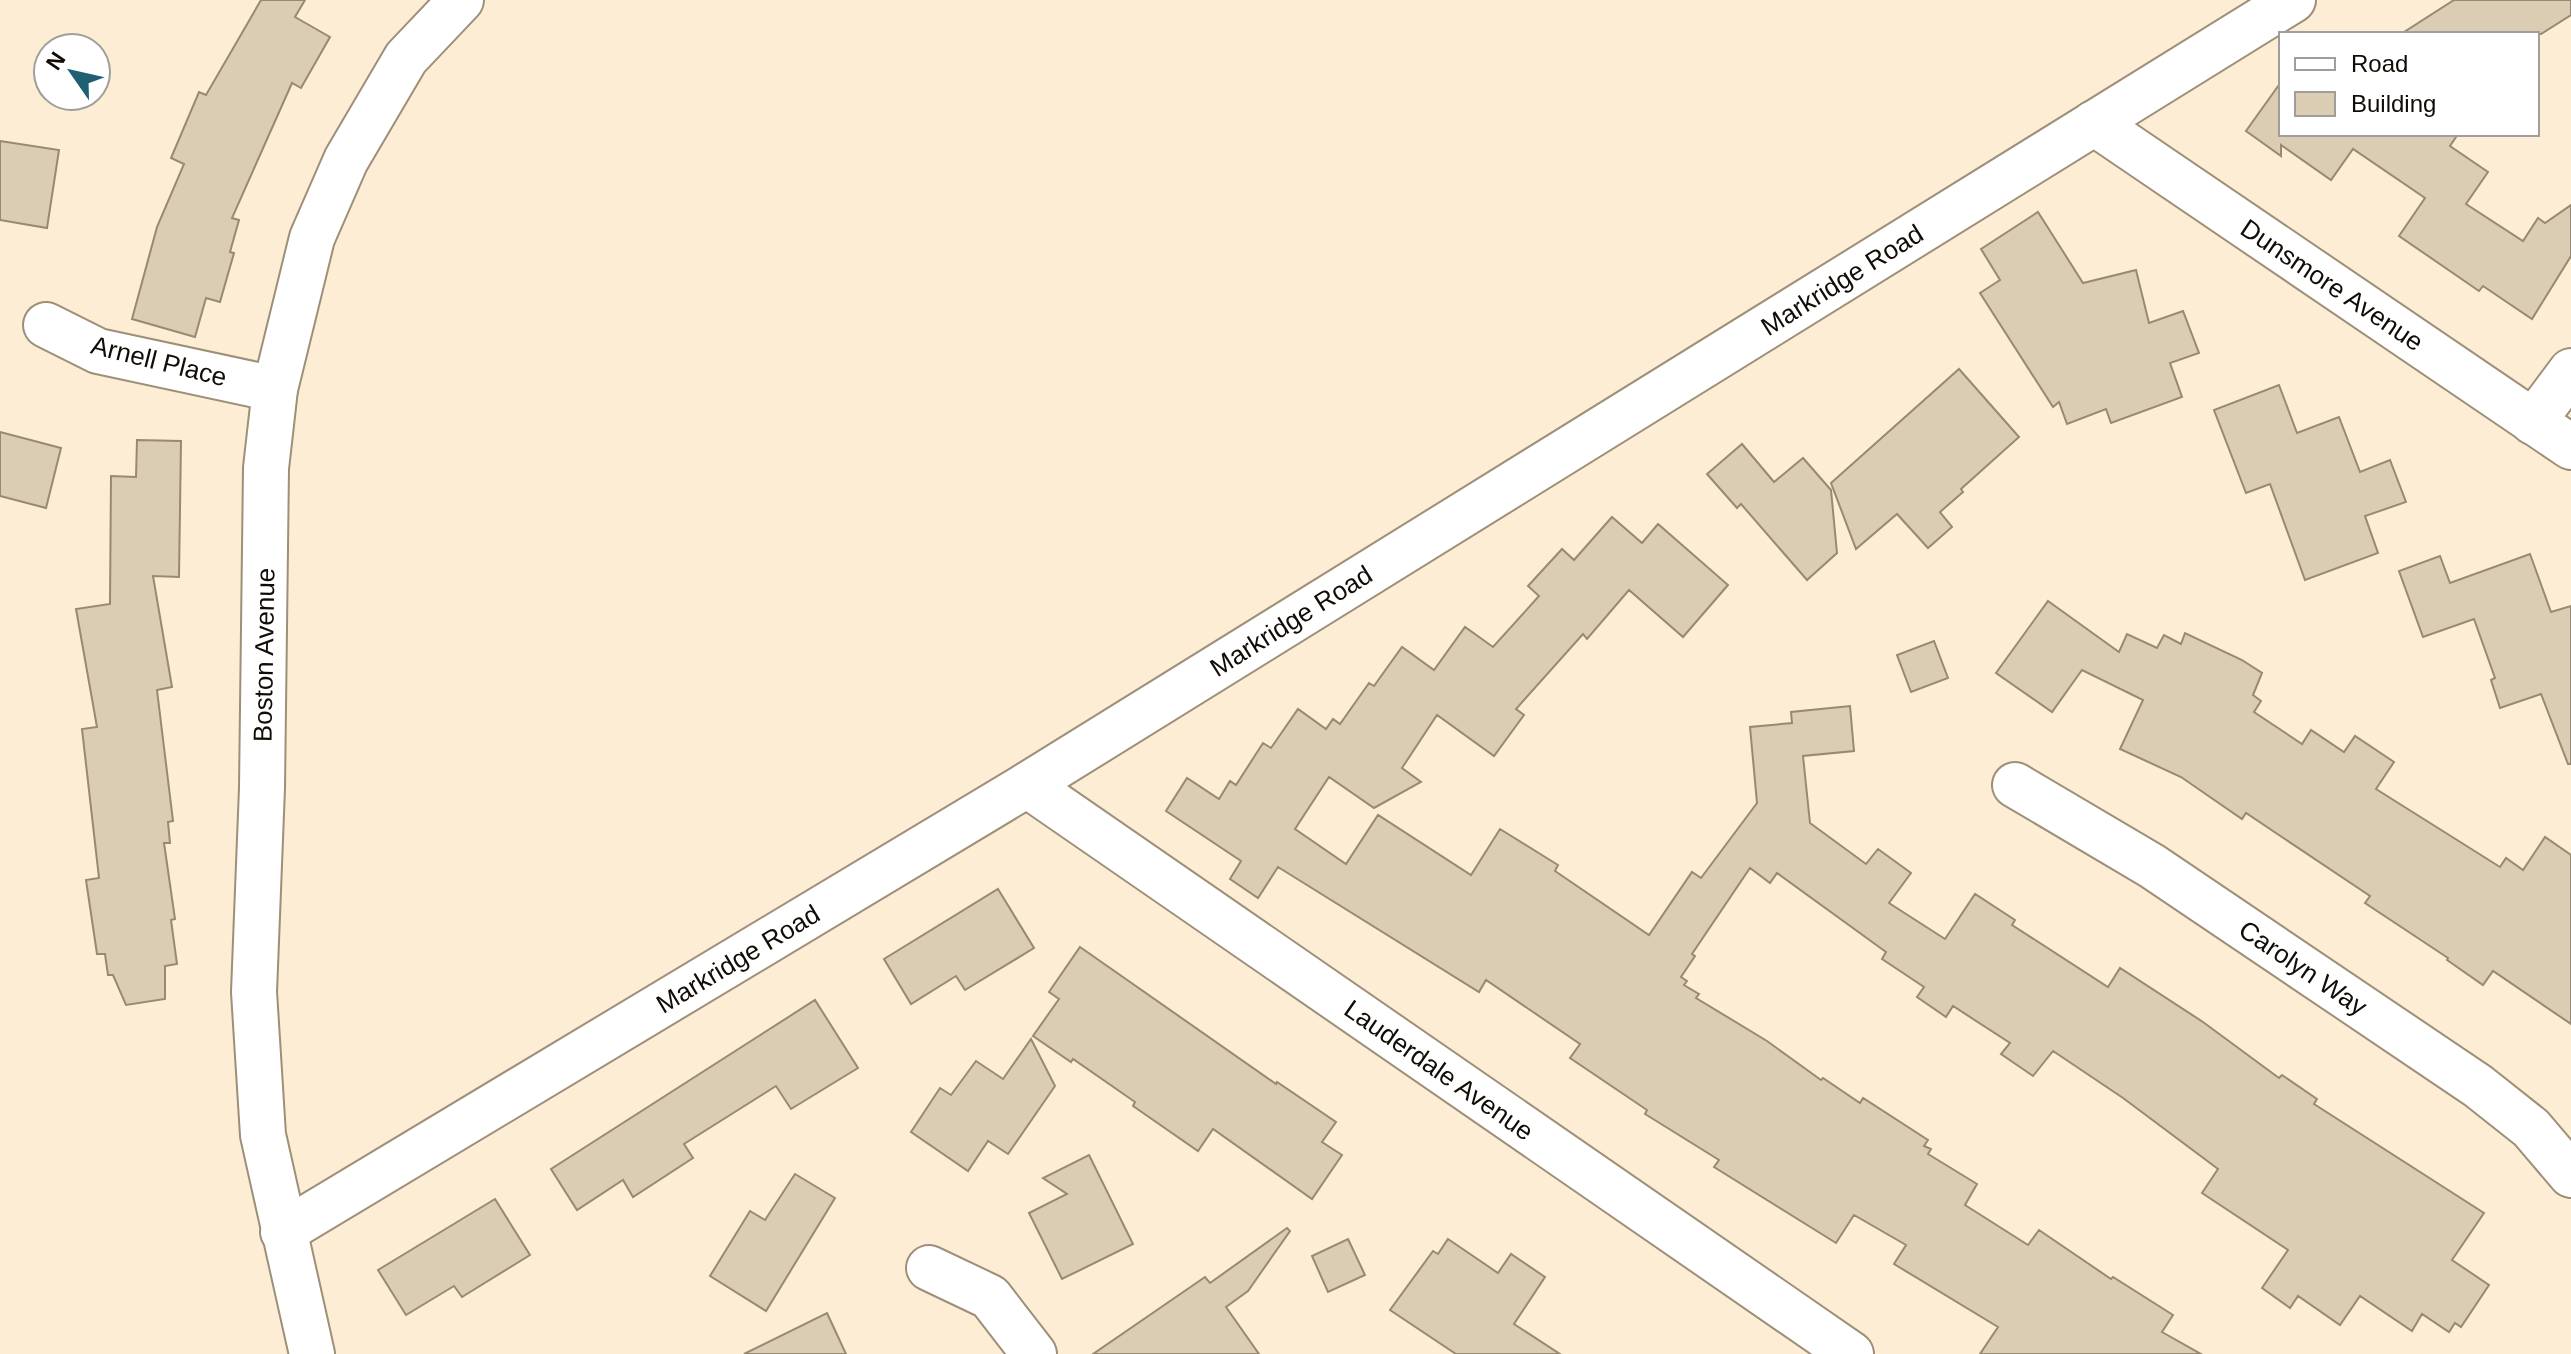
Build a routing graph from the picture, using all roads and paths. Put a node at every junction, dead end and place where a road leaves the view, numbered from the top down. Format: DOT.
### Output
graph roads {
  1 [pos="461,0"];
  2 [pos="2293,0"];
  3 [pos="2094,123"];
  4 [pos="46,325"];
  5 [pos="2571,371"];
  6 [pos="275,389"];
  7 [pos="2533,422"];
  8 [pos="2571,447"];
  9 [pos="1027,785"];
  10 [pos="2015,785"];
  11 [pos="2571,1175"];
  12 [pos="283,1232"];
  13 [pos="929,1268"];
  14 [pos="312,1354"];
  15 [pos="1034,1354"];
  16 [pos="1851,1354"];
  1 -- 6 [label="street, Boston Avenue"];
  2 -- 3 [label="street, Markridge Road"];
  3 -- 7 [label="street, Dunsmore Avenue"];
  3 -- 9 [label="street, Markridge Road"];
  4 -- 6 [label="street, Arnell Place"];
  5 -- 7 [label="street"];
  6 -- 12 [label="street, Boston Avenue"];
  7 -- 8 [label="street, Dunsmore Avenue"];
  9 -- 12 [label="street, Markridge Road"];
  9 -- 16 [label="street, Lauderdale Avenue"];
  10 -- 11 [label="street, Carolyn Way"];
  12 -- 14 [label="street, Boston Avenue"];
  13 -- 15 [label="street"];
}
